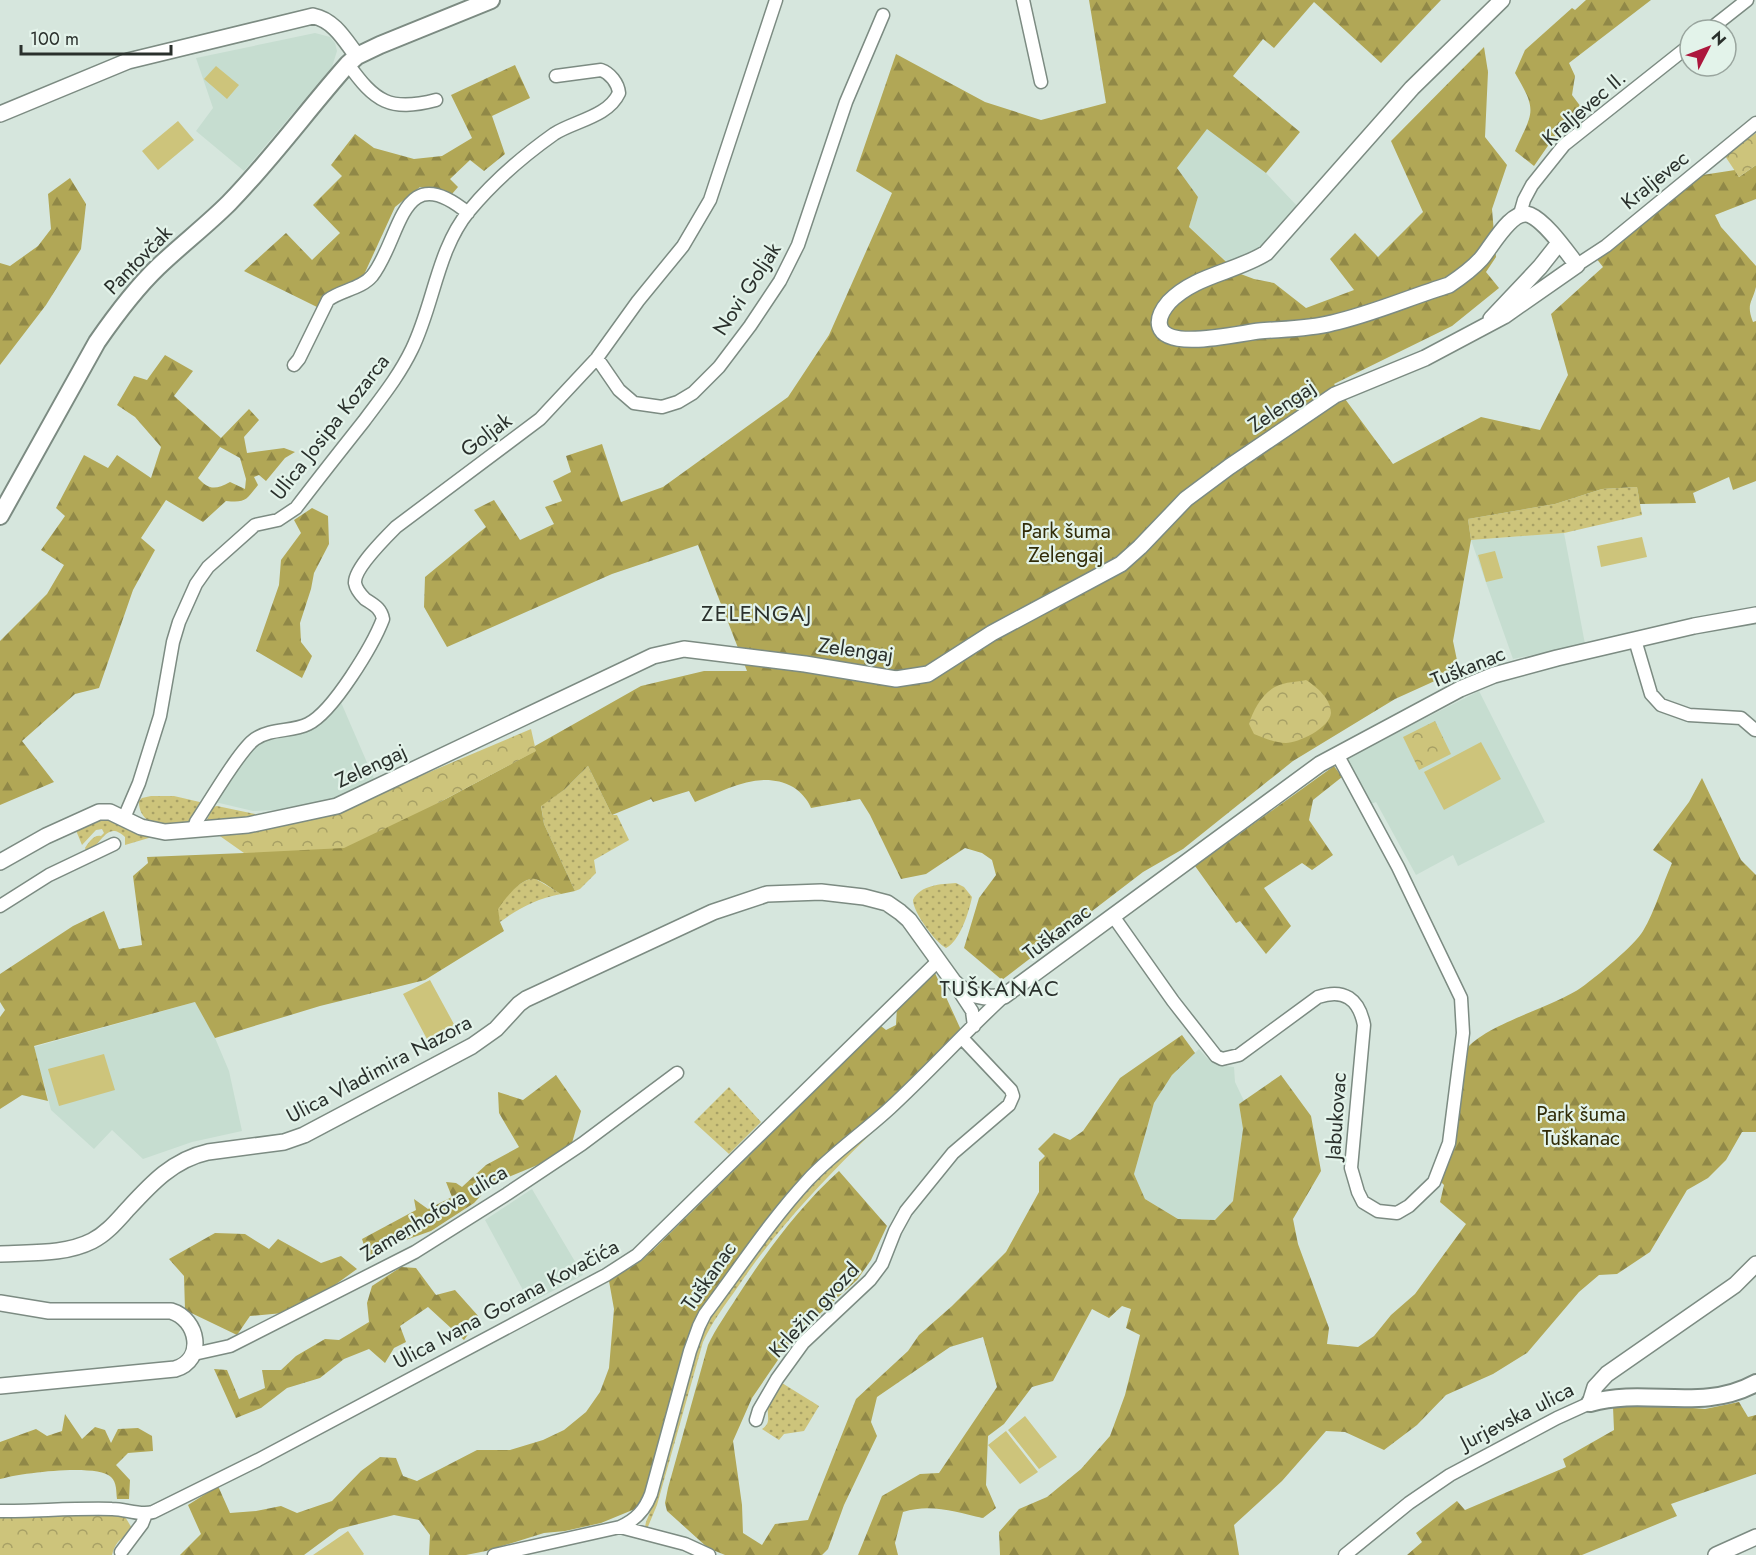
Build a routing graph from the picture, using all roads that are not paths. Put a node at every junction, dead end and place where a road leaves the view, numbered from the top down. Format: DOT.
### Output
graph roads {
  1 [pos="491,0"];
  2 [pos="776,0"];
  3 [pos="1023,0"];
  4 [pos="1502,0"];
  5 [pos="1747,0"];
  6 [pos="883,15"];
  7 [pos="1724,18"];
  8 [pos="1678,55"];
  9 [pos="353,60"];
  10 [pos="556,76"];
  11 [pos="1041,82"];
  12 [pos="436,100"];
  13 [pos="0,114"];
  14 [pos="1756,123"];
  15 [pos="468,213"];
  16 [pos="1520,214"];
  17 [pos="1559,243"];
  18 [pos="1577,265"];
  19 [pos="1485,327"];
  20 [pos="597,358"];
  21 [pos="294,364"];
  22 [pos="0,516"];
  23 [pos="1756,615"];
  24 [pos="1635,640"];
  25 [pos="1755,730"];
  26 [pos="1337,754"];
  27 [pos="124,818"];
  28 [pos="193,830"];
  29 [pos="114,844"];
  30 [pos="0,862"];
  31 [pos="0,906"];
  32 [pos="1113,916"];
  33 [pos="938,961"];
  34 [pos="953,981"];
  35 [pos="1004,996"];
  36 [pos="974,1026"];
  37 [pos="962,1038"];
  38 [pos="677,1073"];
  39 [pos="0,1254"];
  40 [pos="1756,1264"];
  41 [pos="0,1303"];
  42 [pos="194,1354"];
  43 [pos="1756,1383"];
  44 [pos="0,1386"];
  45 [pos="1590,1403"];
  46 [pos="756,1420"];
  47 [pos="0,1511"];
  48 [pos="146,1514"];
  49 [pos="620,1527"];
  50 [pos="1756,1537"];
  51 [pos="121,1552"];
  52 [pos="494,1555"];
  53 [pos="709,1555"];
  54 [pos="1345,1555"];
  55 [pos="1716,1555"];
  1 -- 9 [label="main road, Pantovčak"];
  2 -- 20 [label="street, Goljak"];
  3 -- 11 [label="street"];
  4 -- 16 [label="street"];
  5 -- 7 [label="street"];
  6 -- 20 [label="street, Novi Goljak"];
  8 -- 16 [label="street, Kraljevec II."];
  9 -- 12 [label="street"];
  9 -- 13 [label="street"];
  9 -- 22 [label="main road, Pantovčak"];
  10 -- 15 [label="street, Ulica Josipa Kozarca"];
  14 -- 18 [label="street, Kraljevec"];
  15 -- 21 [label="street"];
  15 -- 27 [label="street, Ulica Josipa Kozarca"];
  16 -- 17 [label="street"];
  17 -- 18 [label="street"];
  17 -- 19 [label="street"];
  18 -- 19 [label="street, Zelengaj"];
  19 -- 28 [label="street, Zelengaj"];
  20 -- 28 [label="street, Goljak"];
  23 -- 24 [label="street, Tuškanac"];
  24 -- 25 [label="street"];
  24 -- 26 [label="street, Tuškanac"];
  26 -- 32 [label="street, Tuškanac"];
  26 -- 32 [label="street, Jabukovac"];
  27 -- 28 [label="street, Zelengaj"];
  27 -- 30 [label="street, Zelengaj"];
  29 -- 31 [label="street"];
  32 -- 35 [label="street, Tuškanac"];
  33 -- 34 [label="street, Ulica Vladimira Nazora"];
  33 -- 39 [label="street, Ulica Vladimira Nazora"];
  33 -- 48 [label="street, Ulica Ivana Gorana Kovačića"];
  34 -- 35 [label="street, Ulica Vladimira Nazora"];
  34 -- 36 [label="street, Ulica Vladimira Nazora"];
  35 -- 36 [label="street, Tuškanac"];
  36 -- 37 [label="street, Tuškanac"];
  37 -- 46 [label="street, Krležin gvozd"];
  37 -- 49 [label="street, Tuškanac"];
  38 -- 42 [label="street, Zamenhofova ulica"];
  40 -- 45 [label="street, Jurjevska ulica"];
  41 -- 42 [label="street"];
  42 -- 44 [label="street"];
  43 -- 45 [label="main road"];
  45 -- 54 [label="street, Jurjevska ulica"];
  47 -- 48 [label="street"];
  48 -- 51 [label="street"];
  49 -- 52 [label="street, Tuškanac"];
  49 -- 53 [label="street"];
  50 -- 55 [label="street"];
}
